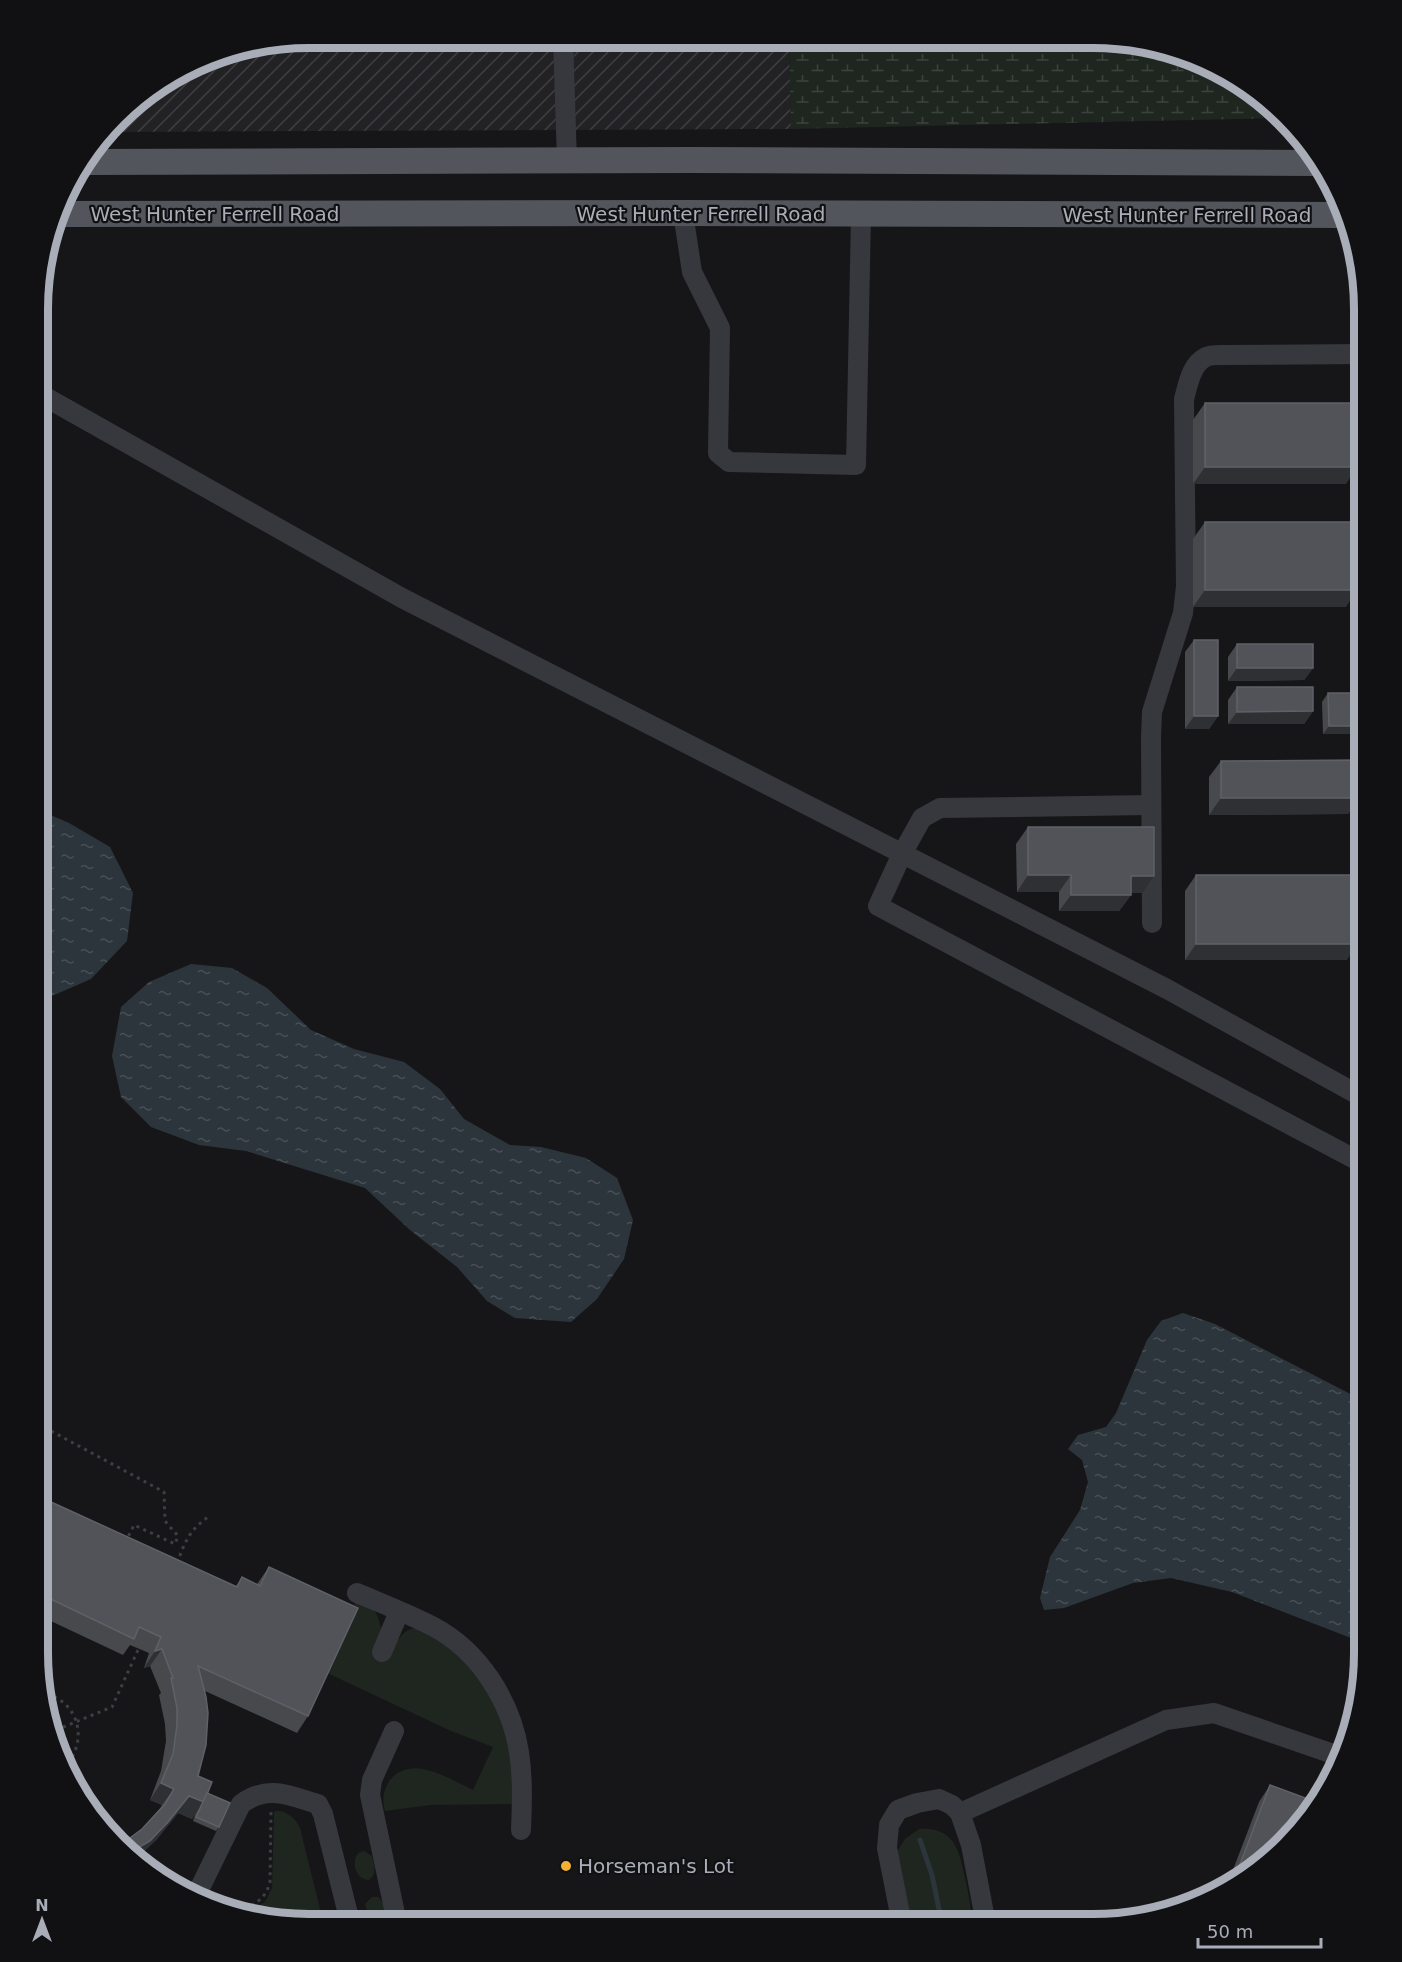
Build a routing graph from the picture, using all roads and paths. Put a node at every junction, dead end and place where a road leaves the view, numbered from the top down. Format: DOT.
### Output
graph roads {
  1 [pos="563,48"];
  2 [pos="567,161"];
  3 [pos="93,162"];
  4 [pos="1309,163"];
  5 [pos="683,213"];
  6 [pos="66,214"];
  7 [pos="861,214"];
  8 [pos="1336,214"];
  9 [pos="1354,354"];
  10 [pos="48,399"];
  11 [pos="1151,805"];
  12 [pos="902,854"];
  13 [pos="1152,923"];
  14 [pos="1354,1092"];
  15 [pos="1354,1159"];
  16 [pos="48,1429"];
  17 [pos="211,1515"];
  18 [pos="126,1543"];
  19 [pos="177,1564"];
  20 [pos="357,1593"];
  21 [pos="399,1612"];
  22 [pos="138,1650"];
  23 [pos="382,1652"];
  24 [pos="52,1696"];
  25 [pos="77,1721"];
  26 [pos="59,1728"];
  27 [pos="394,1731"];
  28 [pos="1333,1754"];
  29 [pos="71,1759"];
  30 [pos="271,1806"];
  31 [pos="960,1813"];
  32 [pos="521,1830"];
  33 [pos="199,1889"];
  34 [pos="248,1907"];
  35 [pos="348,1914"];
  36 [pos="395,1914"];
  37 [pos="900,1914"];
  38 [pos="984,1914"];
  1 -- 2 [label="street"];
  2 -- 3 [label="main road"];
  2 -- 4 [label="main road"];
  5 -- 6 [label="main road, West Hunter Ferrell Road"];
  5 -- 7 [label="main road, West Hunter Ferrell Road"];
  5 -- 7 [label="street"];
  7 -- 8 [label="main road, West Hunter Ferrell Road"];
  9 -- 11 [label="street"];
  10 -- 12 [label="street"];
  11 -- 12 [label="street"];
  11 -- 13 [label="street"];
  12 -- 14 [label="street"];
  12 -- 15 [label="street"];
  16 -- 18 [label="path"];
  17 -- 19 [label="path"];
  20 -- 21 [label="street"];
  21 -- 23 [label="street"];
  21 -- 32 [label="street"];
  22 -- 25 [label="path"];
  24 -- 25 [label="path"];
  25 -- 26 [label="path"];
  25 -- 29 [label="path"];
  27 -- 36 [label="street"];
  28 -- 31 [label="street"];
  30 -- 34 [label="path"];
  31 -- 37 [label="street"];
  31 -- 38 [label="street"];
  33 -- 35 [label="street"];
}
